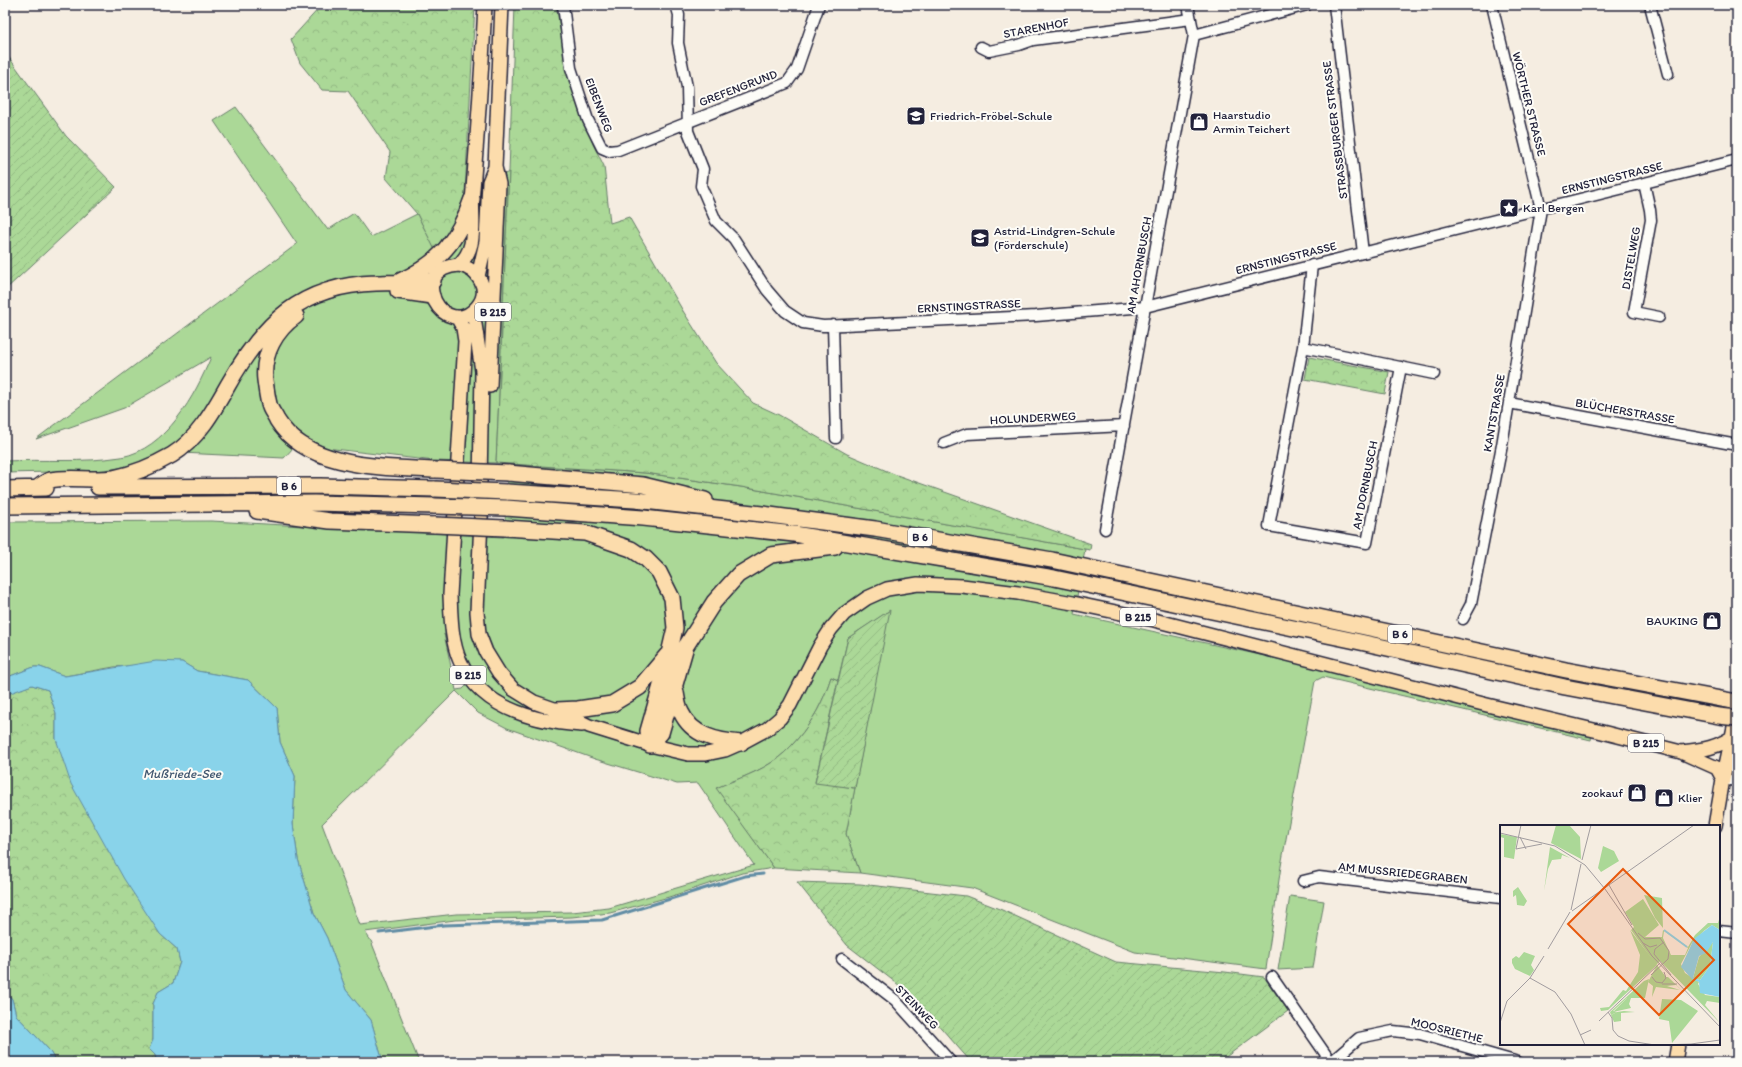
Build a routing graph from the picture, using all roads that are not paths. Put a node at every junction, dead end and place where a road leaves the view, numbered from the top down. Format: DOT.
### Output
graph roads {
  1 [pos="485,5"];
  2 [pos="502,5"];
  3 [pos="563,5"];
  4 [pos="676,5"];
  5 [pos="820,5"];
  6 [pos="1188,5"];
  7 [pos="1307,5"];
  8 [pos="1334,5"];
  9 [pos="1492,5"];
  10 [pos="1650,5"];
  11 [pos="1191,19"];
  12 [pos="1194,35"];
  13 [pos="981,47"];
  14 [pos="1668,74"];
  15 [pos="687,122"];
  16 [pos="1737,160"];
  17 [pos="495,167"];
  18 [pos="1644,183"];
  19 [pos="472,199"];
  20 [pos="1541,209"];
  21 [pos="1363,253"];
  22 [pos="459,265"];
  23 [pos="1312,265"];
  24 [pos="478,276"];
  25 [pos="433,281"];
  26 [pos="396,283"];
  27 [pos="432,296"];
  28 [pos="1144,307"];
  29 [pos="473,311"];
  30 [pos="457,317"];
  31 [pos="1659,317"];
  32 [pos="833,325"];
  33 [pos="1303,347"];
  34 [pos="1401,367"];
  35 [pos="1434,374"];
  36 [pos="1509,403"];
  37 [pos="1124,426"];
  38 [pos="836,438"];
  39 [pos="944,443"];
  40 [pos="1737,445"];
  41 [pos="37,488"];
  42 [pos="5,489"];
  43 [pos="482,496"];
  44 [pos="197,503"];
  45 [pos="5,506"];
  46 [pos="762,514"];
  47 [pos="1105,529"];
  48 [pos="860,545"];
  49 [pos="1463,619"];
  50 [pos="668,654"];
  51 [pos="675,684"];
  52 [pos="1730,701"];
  53 [pos="557,710"];
  54 [pos="1737,713"];
  55 [pos="1737,718"];
  56 [pos="589,726"];
  57 [pos="1735,736"];
  58 [pos="741,743"];
  59 [pos="650,745"];
  60 [pos="1681,752"];
  61 [pos="1723,779"];
  62 [pos="1737,781"];
  63 [pos="1716,825"];
  64 [pos="1304,881"];
  65 [pos="1500,898"];
  66 [pos="1720,931"];
  67 [pos="1737,933"];
  68 [pos="842,959"];
  69 [pos="1272,977"];
  70 [pos="1678,1045"];
  71 [pos="951,1062"];
  72 [pos="1331,1062"];
  73 [pos="1518,1062"];
  74 [pos="1675,1062"];
  1 -- 19 [label="main road"];
  2 -- 17 [label="main road, B 215"];
  3 -- 15 [label="street, EIBENWEG"];
  4 -- 15 [label="street, ERNSTINGSTRASSE"];
  5 -- 15 [label="street, GREFENGRUND"];
  6 -- 11 [label="street, AM AHORNBUSCH"];
  7 -- 12 [label="street"];
  8 -- 21 [label="street, STRASSBURGER STRASSE"];
  9 -- 20 [label="street, WÖRTHER STRASSE"];
  10 -- 14 [label="street"];
  11 -- 12 [label="street, AM AHORNBUSCH"];
  11 -- 13 [label="street, STARENHOF"];
  12 -- 28 [label="street, AM AHORNBUSCH"];
  15 -- 32 [label="street, ERNSTINGSTRASSE"];
  16 -- 18 [label="street, ERNSTINGSTRASSE"];
  17 -- 24 [label="main road, B 215"];
  17 -- 43 [label="main road, B 215"];
  18 -- 20 [label="street, ERNSTINGSTRASSE"];
  18 -- 31 [label="street, DISTELWEG"];
  19 -- 22 [label="main road"];
  19 -- 26 [label="highway"];
  20 -- 21 [label="street, ERNSTINGSTRASSE"];
  20 -- 36 [label="street, KANTSTRASSE"];
  21 -- 23 [label="street, ERNSTINGSTRASSE"];
  22 -- 24 [label="main road"];
  22 -- 25 [label="main road"];
  23 -- 28 [label="street, ERNSTINGSTRASSE"];
  23 -- 33 [label="street, AM DORNBUSCH"];
  24 -- 29 [label="main road, B 215"];
  25 -- 26 [label="highway"];
  25 -- 27 [label="main road"];
  26 -- 41 [label="highway"];
  27 -- 30 [label="main road"];
  27 -- 46 [label="highway, bridge"];
  28 -- 32 [label="street, ERNSTINGSTRASSE"];
  28 -- 37 [label="street, AM AHORNBUSCH"];
  29 -- 30 [label="main road, B 215"];
  29 -- 43 [label="main road, B 215"];
  30 -- 56 [label="main road, B 215"];
  32 -- 38 [label="street"];
  33 -- 34 [label="street"];
  33 -- 34 [label="street, AM DORNBUSCH"];
  34 -- 35 [label="street"];
  36 -- 40 [label="street, BLÜCHERSTRASSE"];
  36 -- 49 [label="street, KANTSTRASSE"];
  37 -- 39 [label="street, HOLUNDERWEG"];
  37 -- 47 [label="street, AM AHORNBUSCH"];
  41 -- 42 [label="highway, B 6"];
  41 -- 46 [label="highway, B 6, bridge"];
  43 -- 53 [label="main road, B 215"];
  44 -- 45 [label="highway, B 6"];
  44 -- 48 [label="highway, B 6, bridge"];
  44 -- 50 [label="highway, bridge"];
  46 -- 52 [label="highway, B 6"];
  48 -- 51 [label="highway"];
  48 -- 55 [label="highway, B 6, bridge"];
  50 -- 53 [label="highway"];
  50 -- 59 [label="highway"];
  51 -- 58 [label="highway"];
  51 -- 59 [label="highway"];
  53 -- 56 [label="main road, B 215"];
  54 -- 57 [label="main road"];
  56 -- 59 [label="main road, B 215"];
  57 -- 60 [label="main road, B 215"];
  57 -- 61 [label="main road"];
  58 -- 59 [label="main road, B 215"];
  58 -- 60 [label="main road, B 215"];
  60 -- 61 [label="main road"];
  61 -- 62 [label="street"];
  61 -- 63 [label="main road"];
  64 -- 65 [label="street, AM MUSSRIEDEGRABEN"];
  66 -- 67 [label="street"];
  68 -- 71 [label="street, STEINWEG"];
  69 -- 72 [label="street"];
  70 -- 74 [label="main road"];
  72 -- 73 [label="street, MOOSRIETHE"];
}
